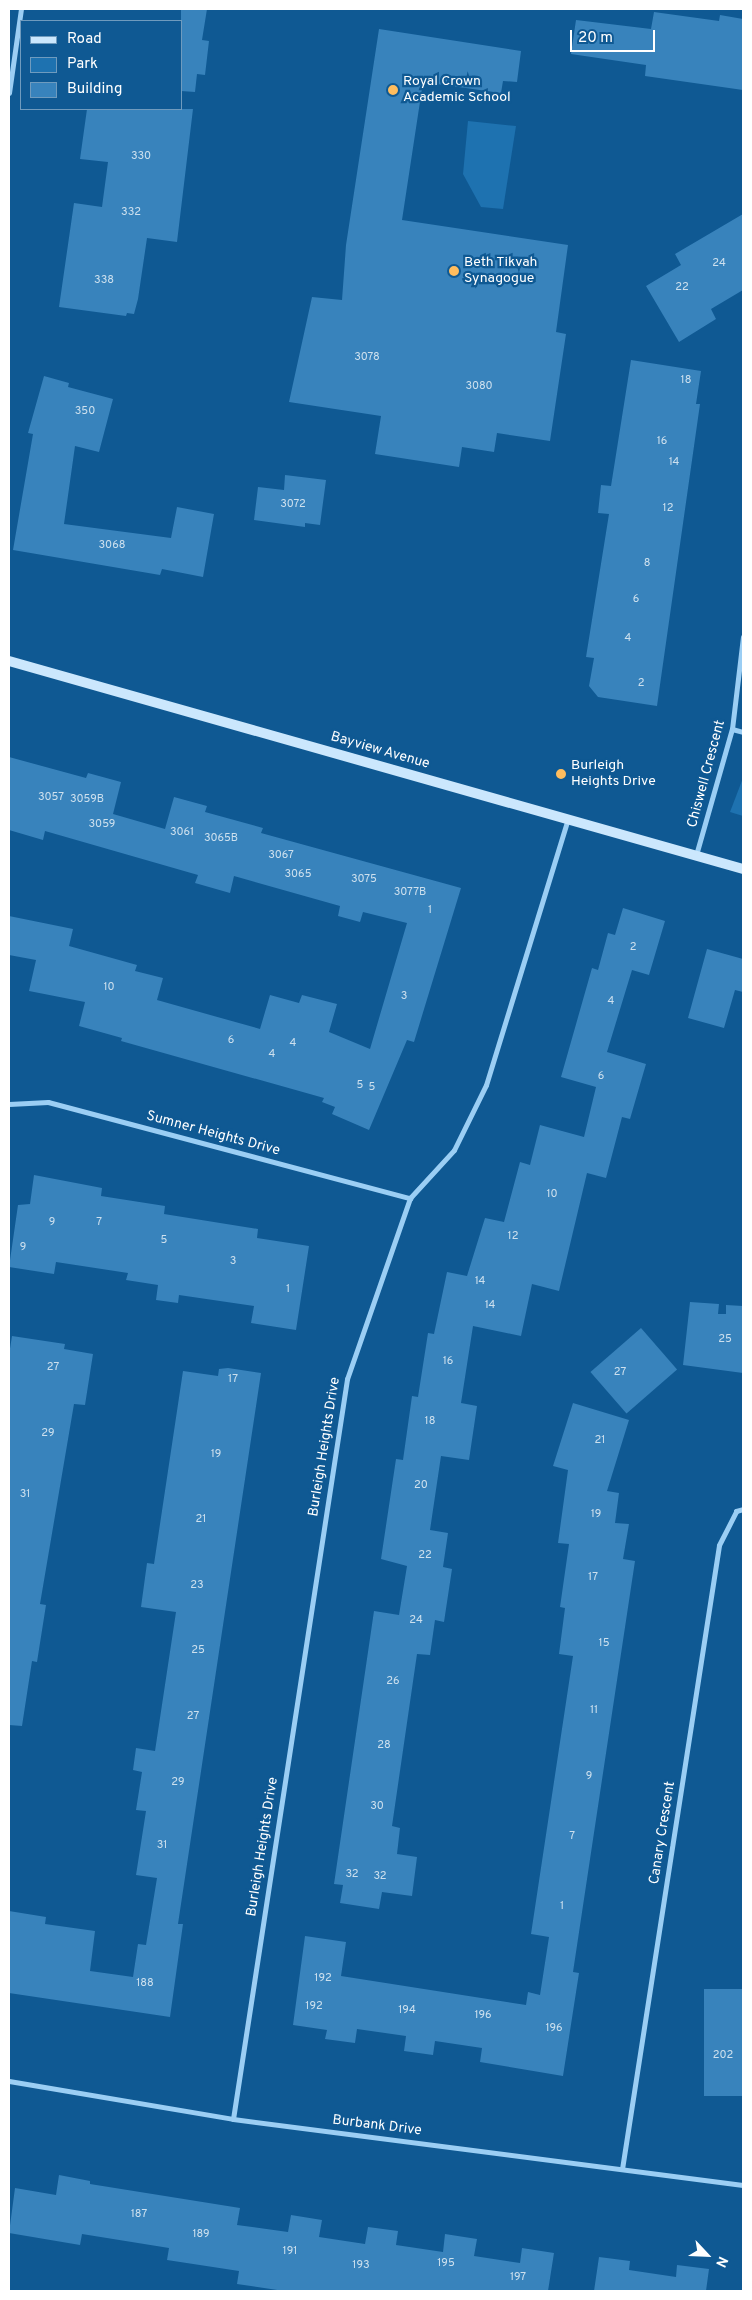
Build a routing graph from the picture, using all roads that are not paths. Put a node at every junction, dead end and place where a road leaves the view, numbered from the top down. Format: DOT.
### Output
graph roads {
  1 [pos="20,9"];
  2 [pos="9,94"];
  3 [pos="743,638"];
  4 [pos="9,660"];
  5 [pos="732,730"];
  6 [pos="743,732"];
  7 [pos="568,819"];
  8 [pos="696,855"];
  9 [pos="743,869"];
  10 [pos="9,1104"];
  11 [pos="410,1198"];
  12 [pos="743,1509"];
  13 [pos="9,2081"];
  14 [pos="233,2119"];
  15 [pos="622,2169"];
  16 [pos="743,2185"];
  1 -- 2 [label="street"];
  3 -- 5 [label="street, Chiswell Crescent"];
  4 -- 7 [label="main road, Bayview Avenue"];
  5 -- 6 [label="street"];
  5 -- 8 [label="street, Chiswell Crescent"];
  7 -- 8 [label="main road, Bayview Avenue"];
  7 -- 11 [label="street, Burleigh Heights Drive"];
  8 -- 9 [label="main road, Bayview Avenue"];
  10 -- 11 [label="street, Sumner Heights Drive"];
  11 -- 14 [label="street, Burleigh Heights Drive"];
  12 -- 15 [label="street, Canary Crescent"];
  13 -- 14 [label="street, Burbank Drive"];
  14 -- 15 [label="street, Burbank Drive"];
  15 -- 16 [label="street, Burbank Drive"];
}
